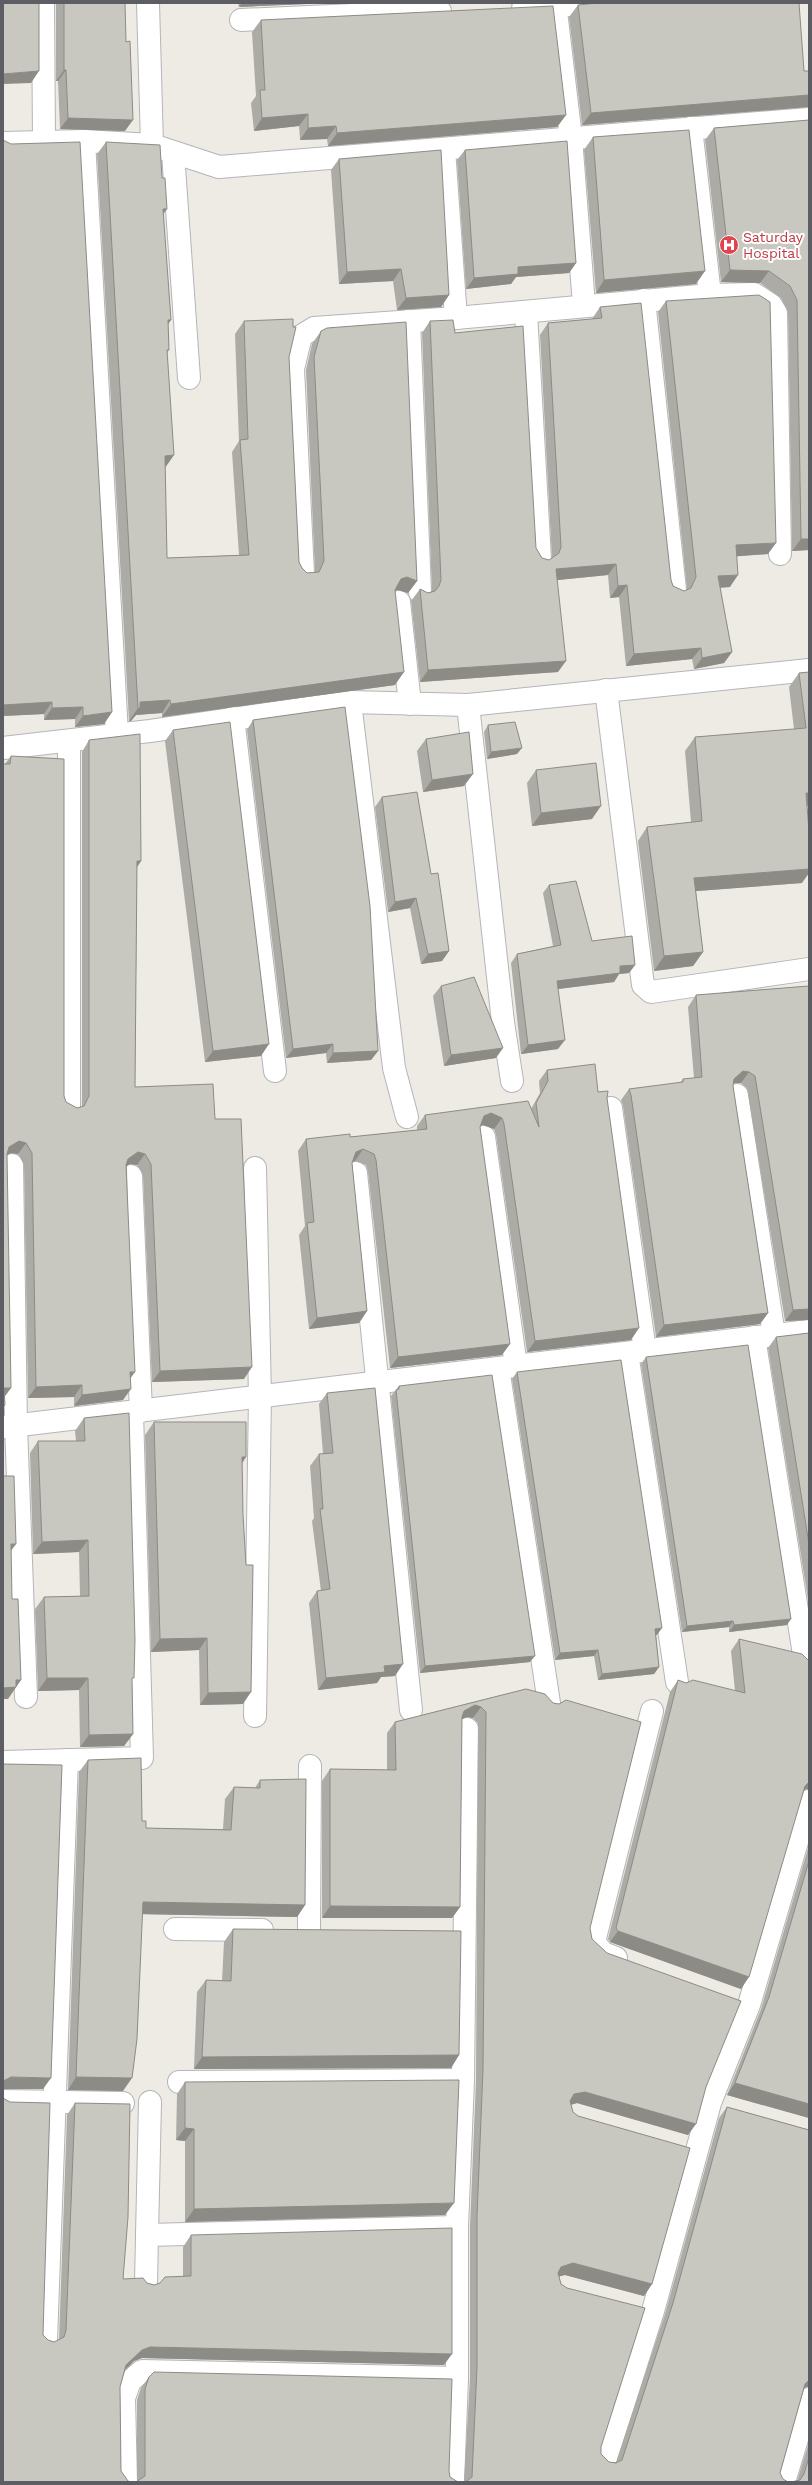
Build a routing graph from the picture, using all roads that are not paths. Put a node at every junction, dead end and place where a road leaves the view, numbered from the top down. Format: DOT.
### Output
graph roads {
  1 [pos="43,3"];
  2 [pos="148,3"];
  3 [pos="603,3"];
  4 [pos="555,5"];
  5 [pos="500,9"];
  6 [pos="461,10"];
  7 [pos="241,20"];
  8 [pos="809,118"];
  9 [pos="691,128"];
  10 [pos="571,138"];
  11 [pos="84,141"];
  12 [pos="44,142"];
  13 [pos="3,143"];
  14 [pos="152,145"];
  15 [pos="444,149"];
  16 [pos="173,153"];
  17 [pos="710,295"];
  18 [pos="644,300"];
  19 [pos="584,305"];
  20 [pos="526,312"];
  21 [pos="456,318"];
  22 [pos="409,321"];
  23 [pos="189,378"];
  24 [pos="780,554"];
  25 [pos="540,558"];
  26 [pos="303,574"];
  27 [pos="675,590"];
  28 [pos="420,592"];
  29 [pos="399,602"];
  30 [pos="809,670"];
  31 [pos="606,690"];
  32 [pos="350,702"];
  33 [pos="410,704"];
  34 [pos="468,705"];
  35 [pos="233,718"];
  36 [pos="117,734"];
  37 [pos="69,742"];
  38 [pos="3,748"];
  39 [pos="809,969"];
  40 [pos="275,1071"];
  41 [pos="512,1082"];
  42 [pos="737,1095"];
  43 [pos="69,1107"];
  44 [pos="610,1108"];
  45 [pos="407,1117"];
  46 [pos="484,1137"];
  47 [pos="12,1165"];
  48 [pos="254,1168"];
  49 [pos="356,1173"];
  50 [pos="131,1176"];
  51 [pos="809,1331"];
  52 [pos="764,1336"];
  53 [pos="636,1352"];
  54 [pos="507,1368"];
  55 [pos="379,1383"];
  56 [pos="260,1397"];
  57 [pos="136,1412"];
  58 [pos="9,1426"];
  59 [pos="805,1661"];
  60 [pos="677,1682"];
  61 [pos="26,1697"];
  62 [pos="549,1703"];
  63 [pos="411,1710"];
  64 [pos="652,1711"];
  65 [pos="255,1716"];
  66 [pos="467,1729"];
  67 [pos="67,1760"];
  68 [pos="3,1762"];
  69 [pos="310,1766"];
  70 [pos="809,1801"];
  71 [pos="175,1929"];
  72 [pos="309,1930"];
  73 [pos="332,1930"];
  74 [pos="442,1931"];
  75 [pos="465,1931"];
  76 [pos="632,1964"];
  77 [pos="727,1997"];
  78 [pos="749,2004"];
  79 [pos="463,2080"];
  80 [pos="178,2082"];
  81 [pos="3,2101"];
  82 [pos="56,2102"];
  83 [pos="150,2102"];
  84 [pos="123,2103"];
  85 [pos="710,2103"];
  86 [pos="732,2109"];
  87 [pos="676,2145"];
  88 [pos="698,2151"];
  89 [pos="457,2227"];
  90 [pos="148,2235"];
  91 [pos="146,2284"];
  92 [pos="630,2305"];
  93 [pos="653,2312"];
  94 [pos="46,2341"];
  95 [pos="457,2378"];
  96 [pos="809,2399"];
  97 [pos="605,2462"];
  98 [pos="126,2482"];
  99 [pos="453,2482"];
  100 [pos="784,2482"];
  1 -- 12 [label="street"];
  2 -- 14 [label="street"];
  3 -- 4 [label="street"];
  4 -- 5 [label="street"];
  4 -- 10 [label="street"];
  6 -- 7 [label="street"];
  8 -- 9 [label="street"];
  9 -- 10 [label="street"];
  9 -- 17 [label="street"];
  10 -- 15 [label="street"];
  10 -- 19 [label="street"];
  11 -- 12 [label="street"];
  11 -- 14 [label="street"];
  11 -- 36 [label="street"];
  12 -- 13 [label="street"];
  14 -- 16 [label="street"];
  15 -- 16 [label="street"];
  15 -- 21 [label="street"];
  16 -- 23 [label="street"];
  17 -- 18 [label="street"];
  17 -- 24 [label="street"];
  18 -- 19 [label="street"];
  18 -- 27 [label="street"];
  19 -- 20 [label="street"];
  20 -- 21 [label="street"];
  20 -- 25 [label="street"];
  21 -- 22 [label="street"];
  22 -- 26 [label="street"];
  22 -- 28 [label="street"];
  29 -- 33 [label="street"];
  30 -- 31 [label="street"];
  31 -- 34 [label="street"];
  31 -- 39 [label="street"];
  32 -- 33 [label="street"];
  32 -- 35 [label="street"];
  32 -- 45 [label="street"];
  33 -- 34 [label="street"];
  34 -- 41 [label="street"];
  35 -- 36 [label="street"];
  35 -- 40 [label="street"];
  36 -- 37 [label="street"];
  37 -- 38 [label="street"];
  37 -- 43 [label="street"];
  42 -- 52 [label="street"];
  44 -- 53 [label="street"];
  46 -- 54 [label="street"];
  47 -- 58 [label="street"];
  48 -- 56 [label="street"];
  49 -- 55 [label="street"];
  50 -- 57 [label="street"];
  51 -- 52 [label="street"];
  52 -- 53 [label="street"];
  52 -- 59 [label="street"];
  53 -- 54 [label="street"];
  53 -- 60 [label="street"];
  54 -- 55 [label="street"];
  54 -- 62 [label="street"];
  55 -- 56 [label="street"];
  55 -- 63 [label="street"];
  56 -- 57 [label="street"];
  56 -- 65 [label="street"];
  57 -- 58 [label="street"];
  57 -- 67 [label="street"];
  58 -- 61 [label="street"];
  64 -- 76 [label="street"];
  66 -- 75 [label="street"];
  67 -- 68 [label="street"];
  67 -- 82 [label="street"];
  69 -- 72 [label="street"];
  70 -- 78 [label="street"];
  71 -- 72 [label="street"];
  72 -- 73 [label="street"];
  74 -- 75 [label="street"];
  75 -- 79 [label="street"];
  77 -- 78 [label="street"];
  78 -- 85 [label="street"];
  79 -- 80 [label="street"];
  79 -- 89 [label="street"];
  81 -- 82 [label="street"];
  82 -- 84 [label="street"];
  82 -- 94 [label="street"];
  83 -- 90 [label="street"];
  85 -- 86 [label="street"];
  85 -- 88 [label="street"];
  87 -- 88 [label="street"];
  88 -- 93 [label="street"];
  89 -- 90 [label="street"];
  89 -- 95 [label="street"];
  90 -- 91 [label="street"];
  92 -- 93 [label="street"];
  93 -- 97 [label="street"];
  95 -- 98 [label="street"];
  95 -- 99 [label="street"];
  96 -- 100 [label="street"];
}
